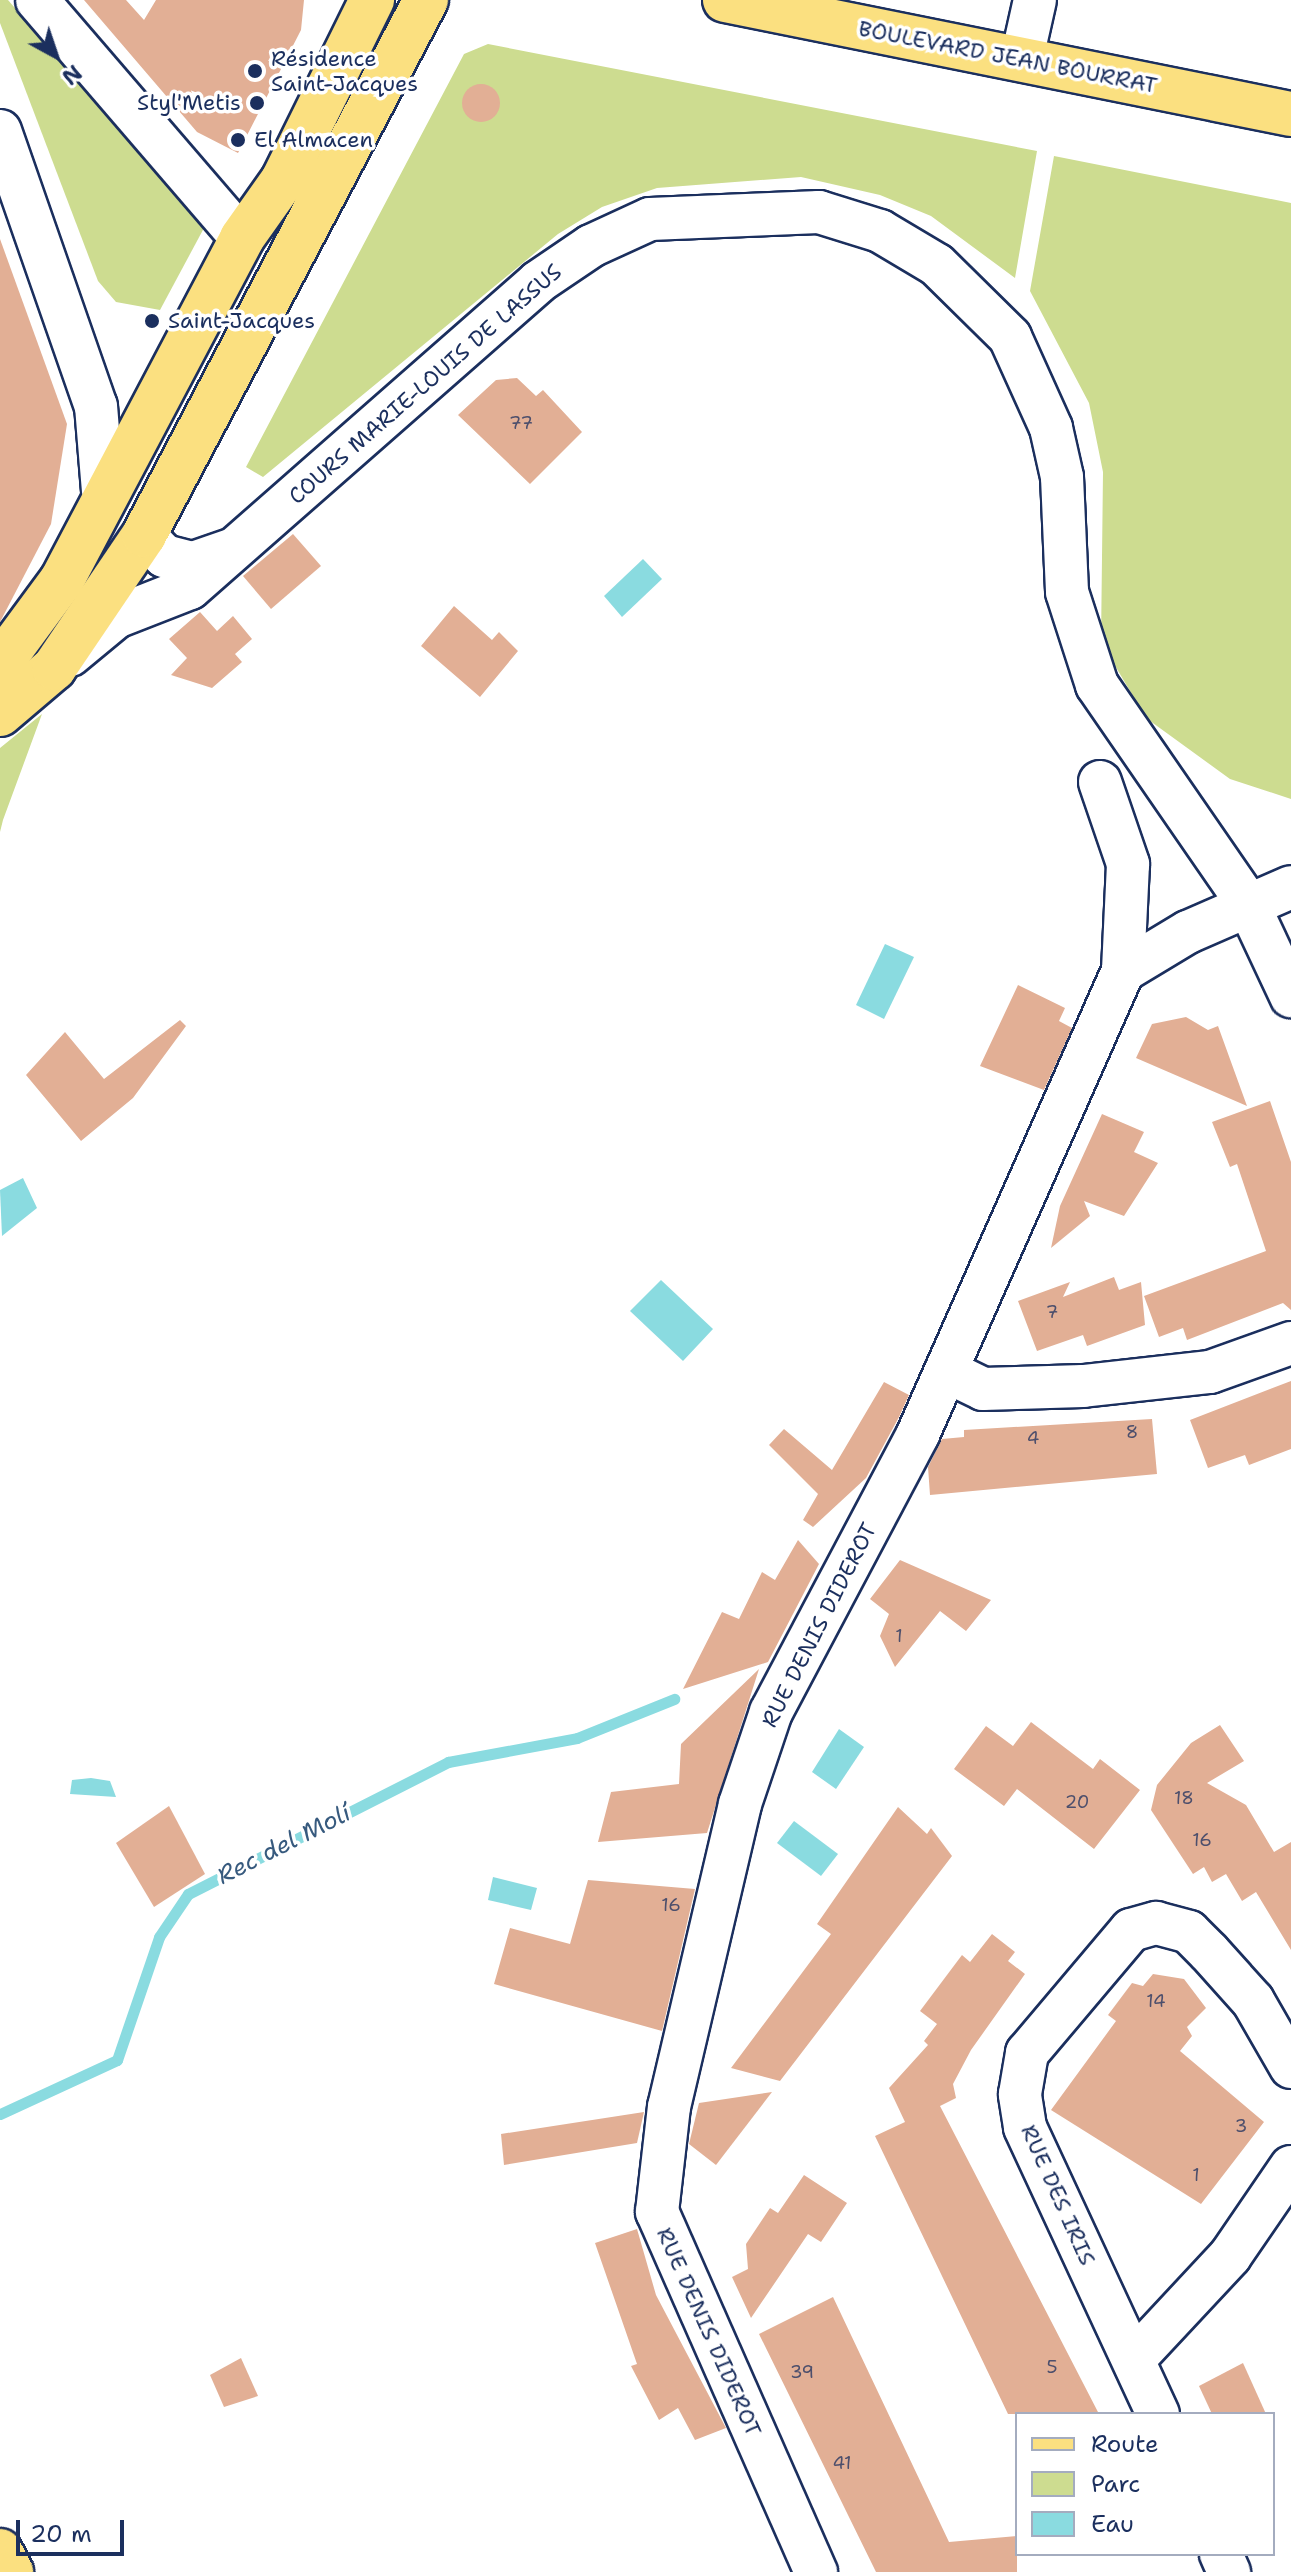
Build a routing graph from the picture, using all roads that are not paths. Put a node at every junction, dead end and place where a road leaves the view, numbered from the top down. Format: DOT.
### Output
graph roads {
  1 [pos="37,0"];
  2 [pos="372,0"];
  3 [pos="426,0"];
  4 [pos="725,0"];
  5 [pos="1035,0"];
  6 [pos="1022,58"];
  7 [pos="1291,114"];
  8 [pos="0,131"];
  9 [pos="242,238"];
  10 [pos="103,491"];
  11 [pos="144,535"];
  12 [pos="231,549"];
  13 [pos="60,660"];
  14 [pos="0,664"];
  15 [pos="0,714"];
  16 [pos="1100,782"];
  17 [pos="1291,887"];
  18 [pos="1248,904"];
  19 [pos="1123,971"];
  20 [pos="1291,996"];
  21 [pos="1291,1343"];
  22 [pos="946,1371"];
  23 [pos="1291,2067"];
  24 [pos="1291,2167"];
  25 [pos="1134,2359"];
  26 [pos="1157,2412"];
  27 [pos="0,2551"];
  28 [pos="11,2572"];
  29 [pos="816,2572"];
  1 -- 9 [label="street"];
  2 -- 9 [label="main road"];
  3 -- 11 [label="main road"];
  4 -- 6 [label="main road, BOULEVARD JEAN BOURRAT"];
  5 -- 6 [label="street"];
  6 -- 7 [label="main road, BOULEVARD JEAN BOURRAT"];
  8 -- 10 [label="street"];
  9 -- 10 [label="main road"];
  9 -- 13 [label="main road"];
  10 -- 14 [label="main road"];
  11 -- 12 [label="street, COURS MARIE-LOUIS DE LASSUS"];
  11 -- 13 [label="main road"];
  12 -- 13 [label="street, COURS MARIE-LOUIS DE LASSUS"];
  12 -- 18 [label="street, COURS MARIE-LOUIS DE LASSUS"];
  13 -- 15 [label="main road"];
  16 -- 19 [label="street"];
  17 -- 18 [label="street"];
  18 -- 19 [label="street"];
  18 -- 20 [label="street, COURS MARIE-LOUIS DE LASSUS"];
  19 -- 22 [label="street, RUE DENIS DIDEROT"];
  21 -- 22 [label="street"];
  22 -- 29 [label="street, RUE DENIS DIDEROT"];
  23 -- 25 [label="street, RUE DES IRIS"];
  24 -- 25 [label="street"];
  25 -- 26 [label="street, RUE DES IRIS"];
  27 -- 28 [label="main road"];
}
